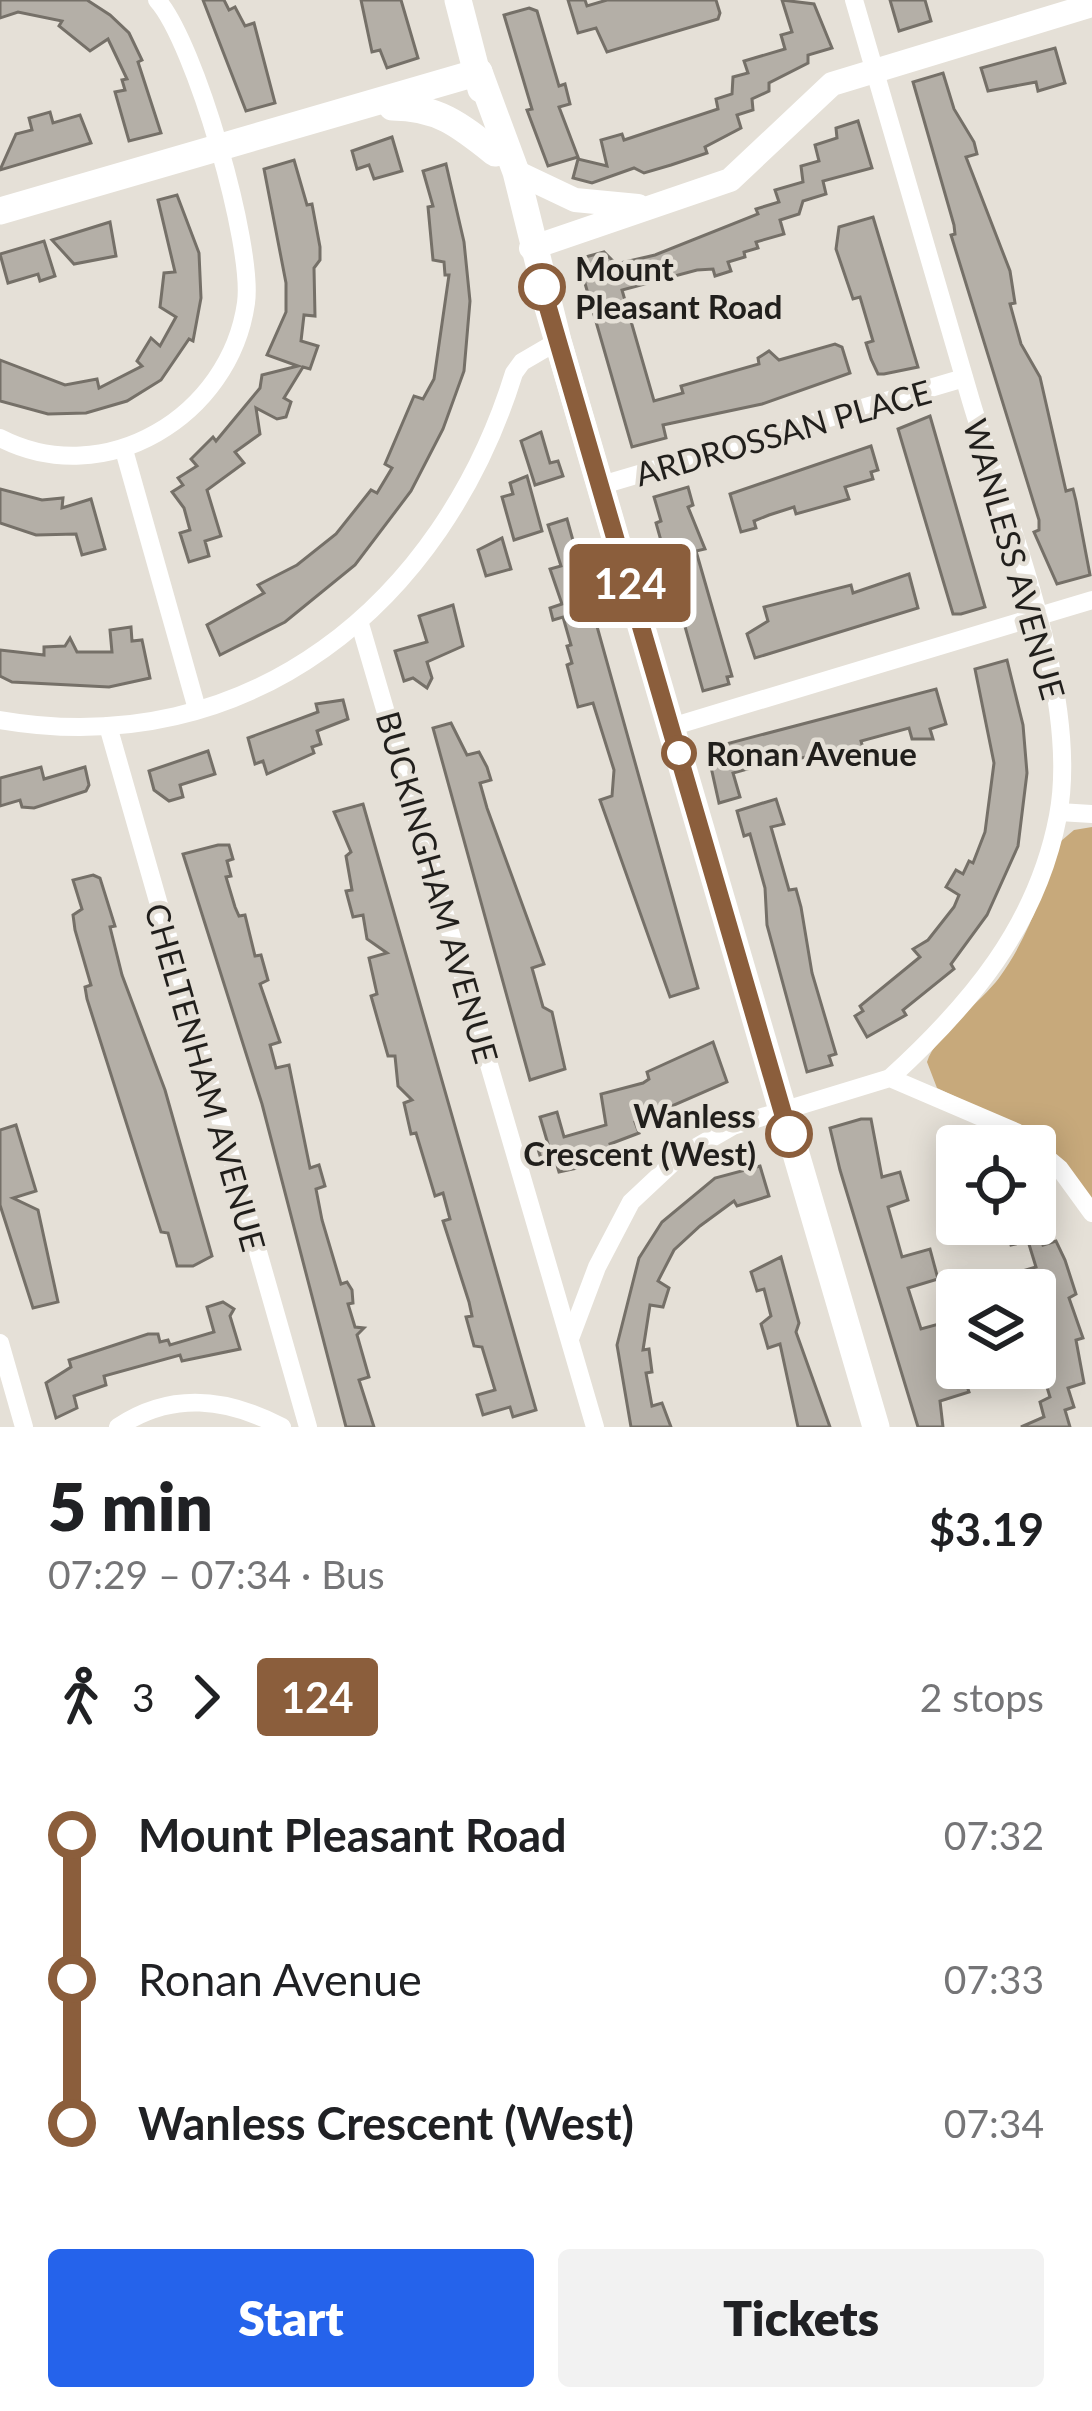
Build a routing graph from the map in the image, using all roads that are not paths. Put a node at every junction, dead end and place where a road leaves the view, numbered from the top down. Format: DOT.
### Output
graph roads {
  1 [pos="157,0"];
  2 [pos="854,0"];
  3 [pos="463,1"];
  4 [pos="1092,5"];
  5 [pos="874,68"];
  6 [pos="479,72"];
  7 [pos="370,106"];
  8 [pos="217,151"];
  9 [pos="495,153"];
  10 [pos="516,172"];
  11 [pos="653,207"];
  12 [pos="0,211"];
  13 [pos="531,248"];
  14 [pos="558,341"];
  15 [pos="964,378"];
  16 [pos="0,437"];
  17 [pos="124,450"];
  18 [pos="602,484"];
  19 [pos="1092,600"];
  20 [pos="1037,620"];
  21 [pos="360,624"];
  22 [pos="197,709"];
  23 [pos="0,720"];
  24 [pos="108,726"];
  25 [pos="671,727"];
  26 [pos="1059,812"];
  27 [pos="1092,814"];
  28 [pos="890,1078"];
  29 [pos="782,1109"];
  30 [pos="1092,1213"];
  31 [pos="571,1336"];
  32 [pos="0,1343"];
  33 [pos="590,1426"];
  34 [pos="24,1427"];
  35 [pos="118,1427"];
  36 [pos="282,1427"];
  37 [pos="308,1427"];
  38 [pos="876,1427"];
  1 -- 8 [label="street"];
  2 -- 5 [label="street, WANLESS AVENUE"];
  3 -- 6 [label="main road"];
  4 -- 5 [label="street"];
  5 -- 11 [label="street"];
  5 -- 15 [label="street, WANLESS AVENUE"];
  6 -- 7 [label="main road"];
  6 -- 9 [label="main road"];
  6 -- 10 [label="main road"];
  7 -- 8 [label="main road"];
  7 -- 9 [label="main road"];
  8 -- 12 [label="main road"];
  8 -- 17 [label="street"];
  9 -- 13 [label="main road"];
  10 -- 11 [label="street"];
  10 -- 13 [label="main road"];
  11 -- 13 [label="street"];
  13 -- 14 [label="main road"];
  14 -- 18 [label="main road"];
  14 -- 21 [label="street"];
  15 -- 18 [label="street, ARDROSSAN PLACE"];
  15 -- 20 [label="street, WANLESS AVENUE"];
  16 -- 17 [label="street"];
  17 -- 22 [label="street"];
  18 -- 25 [label="main road"];
  19 -- 20 [label="street"];
  20 -- 25 [label="street"];
  20 -- 26 [label="street, WANLESS AVENUE"];
  21 -- 22 [label="street"];
  21 -- 31 [label="street, BUCKINGHAM AVENUE"];
  22 -- 24 [label="street"];
  23 -- 24 [label="street"];
  24 -- 37 [label="street, CHELTENHAM AVENUE"];
  25 -- 29 [label="main road"];
  26 -- 27 [label="street"];
  26 -- 28 [label="street, WANLESS AVENUE"];
  28 -- 29 [label="street"];
  28 -- 30 [label="street"];
  29 -- 31 [label="street"];
  29 -- 38 [label="main road"];
  31 -- 33 [label="street, BUCKINGHAM AVENUE"];
  32 -- 34 [label="street"];
  35 -- 36 [label="street"];
}
